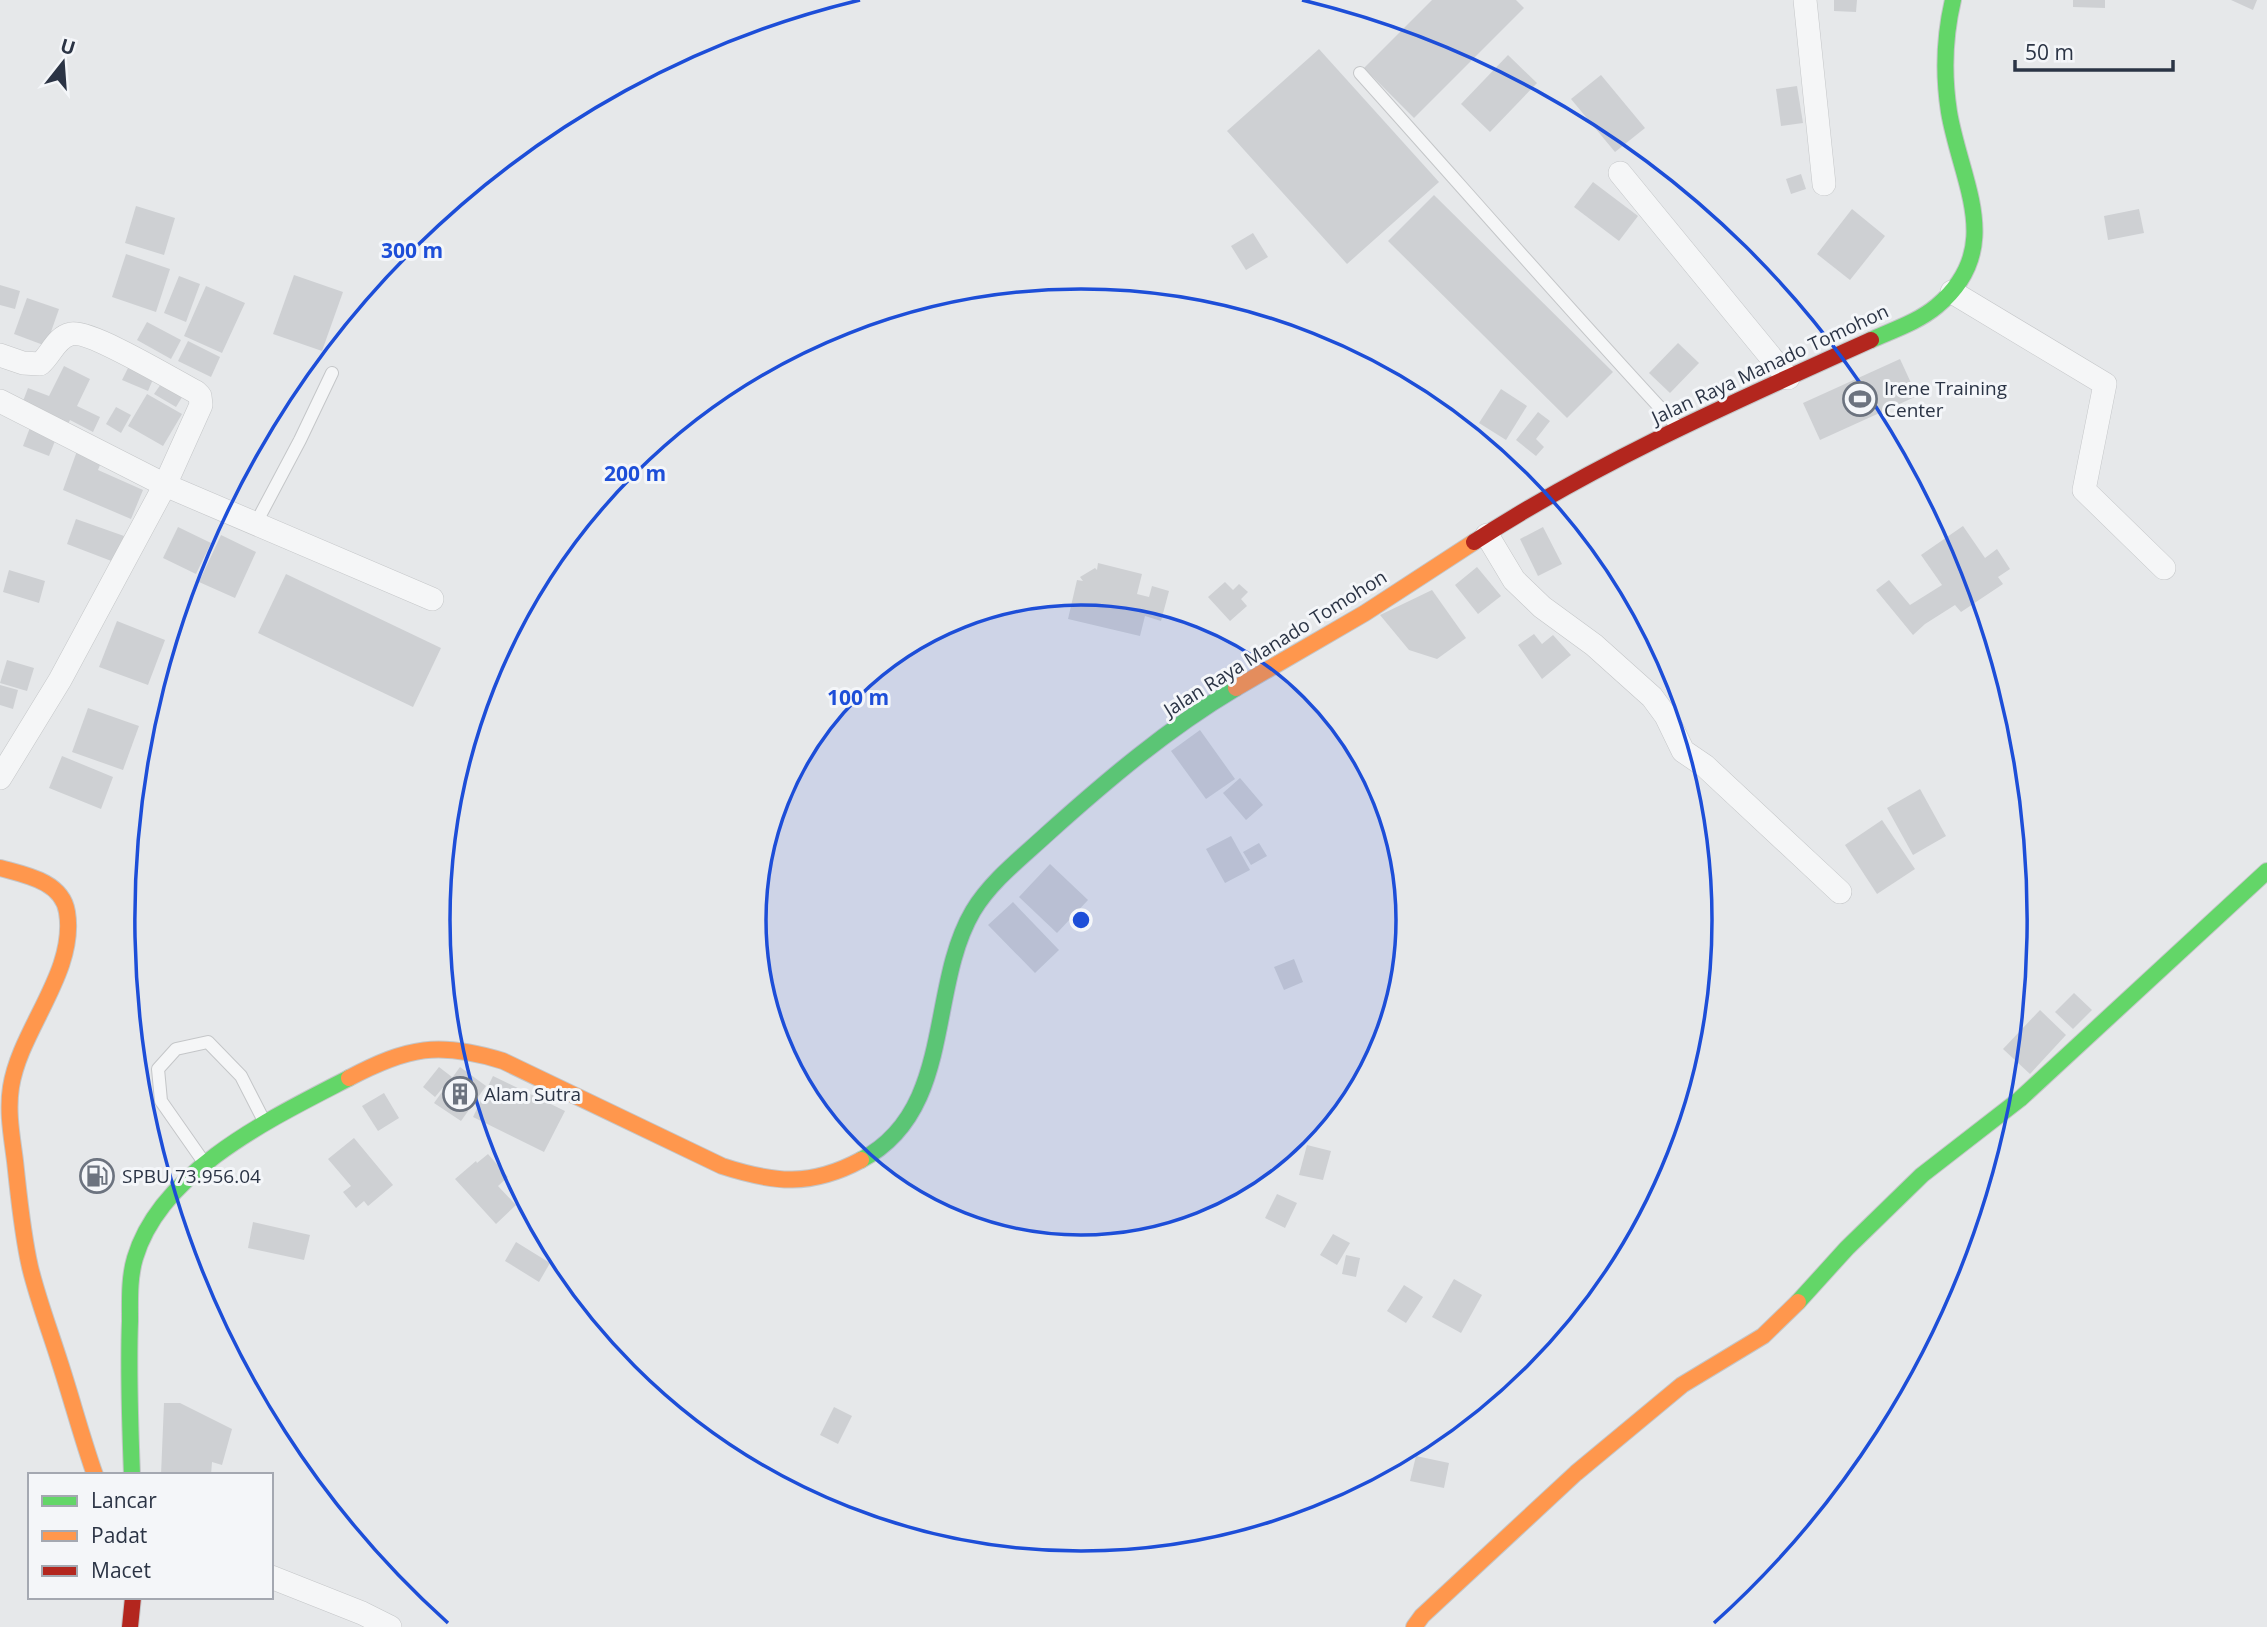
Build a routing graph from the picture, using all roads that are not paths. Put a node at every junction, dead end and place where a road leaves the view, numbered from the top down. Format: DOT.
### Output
graph roads {
  1 [pos="1805,0"];
  2 [pos="1953,0"];
  3 [pos="1360,73"];
  4 [pos="1620,173"];
  5 [pos="1824,184"];
  6 [pos="1952,292"];
  7 [pos="0,355"];
  8 [pos="332,373"];
  9 [pos="1788,378"];
  10 [pos="0,401"];
  11 [pos="1679,429"];
  12 [pos="165,485"];
  13 [pos="256,523"];
  14 [pos="1487,535"];
  15 [pos="2165,568"];
  16 [pos="432,599"];
  17 [pos="0,778"];
  18 [pos="0,868"];
  19 [pos="2267,871"];
  20 [pos="1840,892"];
  21 [pos="266,1123"];
  22 [pos="206,1164"];
  23 [pos="93,1473"];
  24 [pos="132,1473"];
  25 [pos="273,1578"];
  26 [pos="133,1599"];
  27 [pos="130,1627"];
  28 [pos="390,1627"];
  29 [pos="1414,1627"];
  1 -- 5 [label="street"];
  2 -- 6 [label="main road, Jalan Raya Manado Tomohon"];
  3 -- 11 [label="lane"];
  4 -- 9 [label="street"];
  6 -- 9 [label="main road, Jalan Raya Manado Tomohon"];
  6 -- 15 [label="street"];
  7 -- 12 [label="street"];
  8 -- 13 [label="lane"];
  9 -- 11 [label="main road, Jalan Raya Manado Tomohon"];
  10 -- 12 [label="street"];
  11 -- 14 [label="main road, Jalan Raya Manado Tomohon"];
  12 -- 13 [label="street"];
  12 -- 17 [label="street"];
  13 -- 16 [label="street"];
  14 -- 20 [label="street"];
  14 -- 21 [label="main road, Jalan Raya Manado Tomohon"];
  18 -- 23 [label="main road"];
  19 -- 29 [label="main road"];
  21 -- 22 [label="main road, Jalan Raya Manado Tomohon"];
  21 -- 22 [label="lane"];
  22 -- 24 [label="main road, Jalan Raya Manado Tomohon"];
  25 -- 28 [label="street"];
  26 -- 27 [label="main road"];
}
